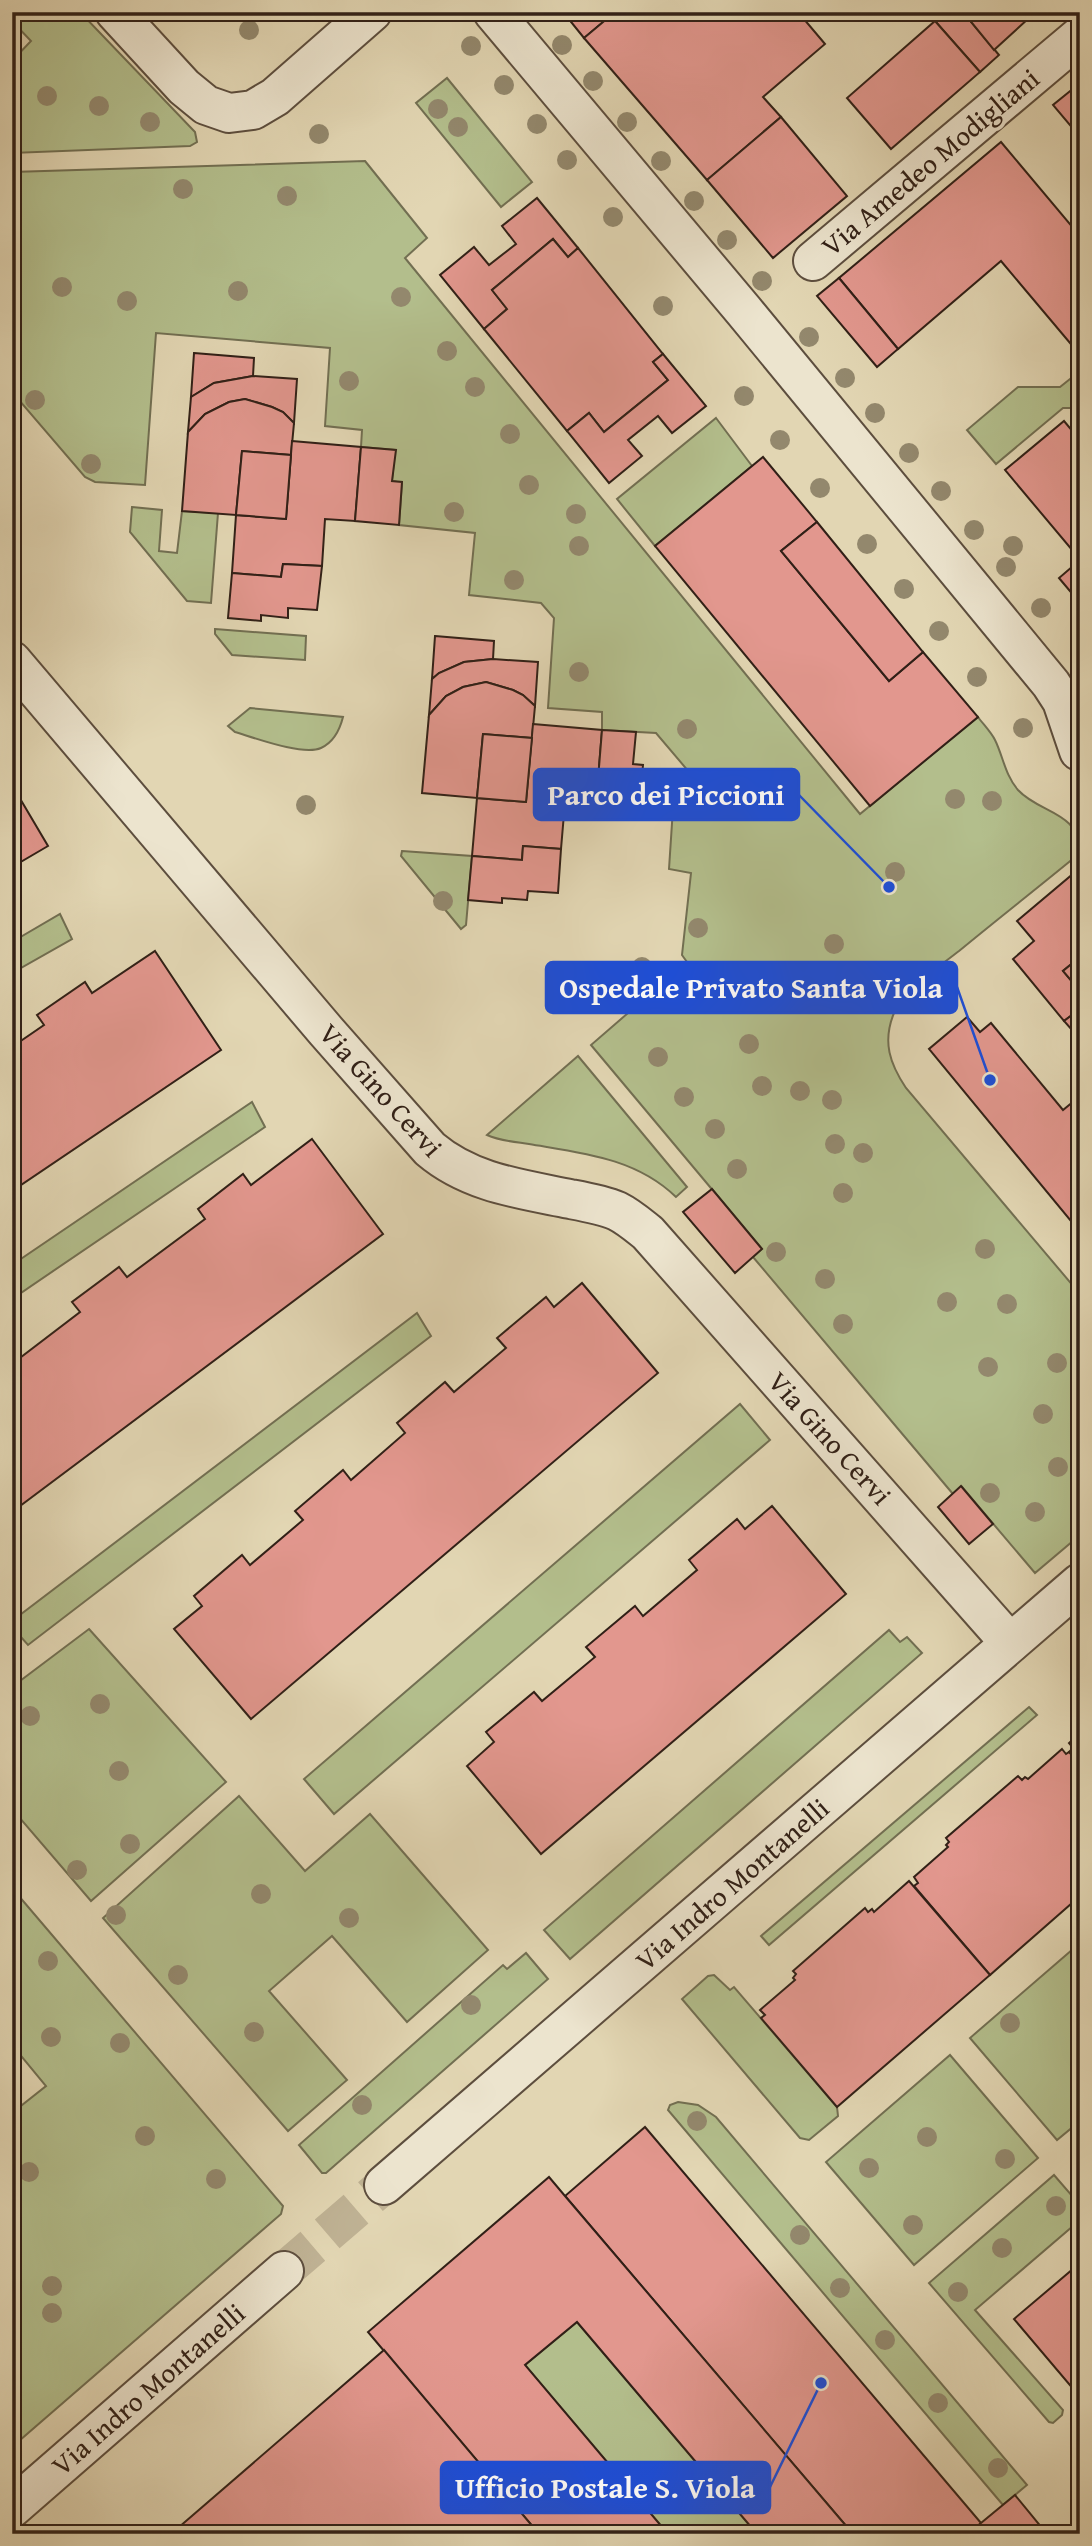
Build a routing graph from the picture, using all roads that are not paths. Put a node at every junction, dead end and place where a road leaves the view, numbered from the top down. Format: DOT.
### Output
graph roads {
  1 [pos="115,12"];
  2 [pos="372,12"];
  3 [pos="493,12"];
  4 [pos="1080,36"];
  5 [pos="813,261"];
  6 [pos="12,661"];
  7 [pos="1079,751"];
  8 [pos="1080,1583"];
  9 [pos="1010,1643"];
  10 [pos="384,2185"];
  11 [pos="284,2271"];
  12 [pos="12,2508"];
  1 -- 2 [label="street"];
  3 -- 7 [label="street"];
  4 -- 5 [label="street, Via Amedeo Modigliani"];
  6 -- 9 [label="street, Via Gino Cervi"];
  8 -- 9 [label="street, Via Indro Montanelli"];
  9 -- 10 [label="street, Via Indro Montanelli"];
  11 -- 12 [label="street, Via Indro Montanelli"];
}
